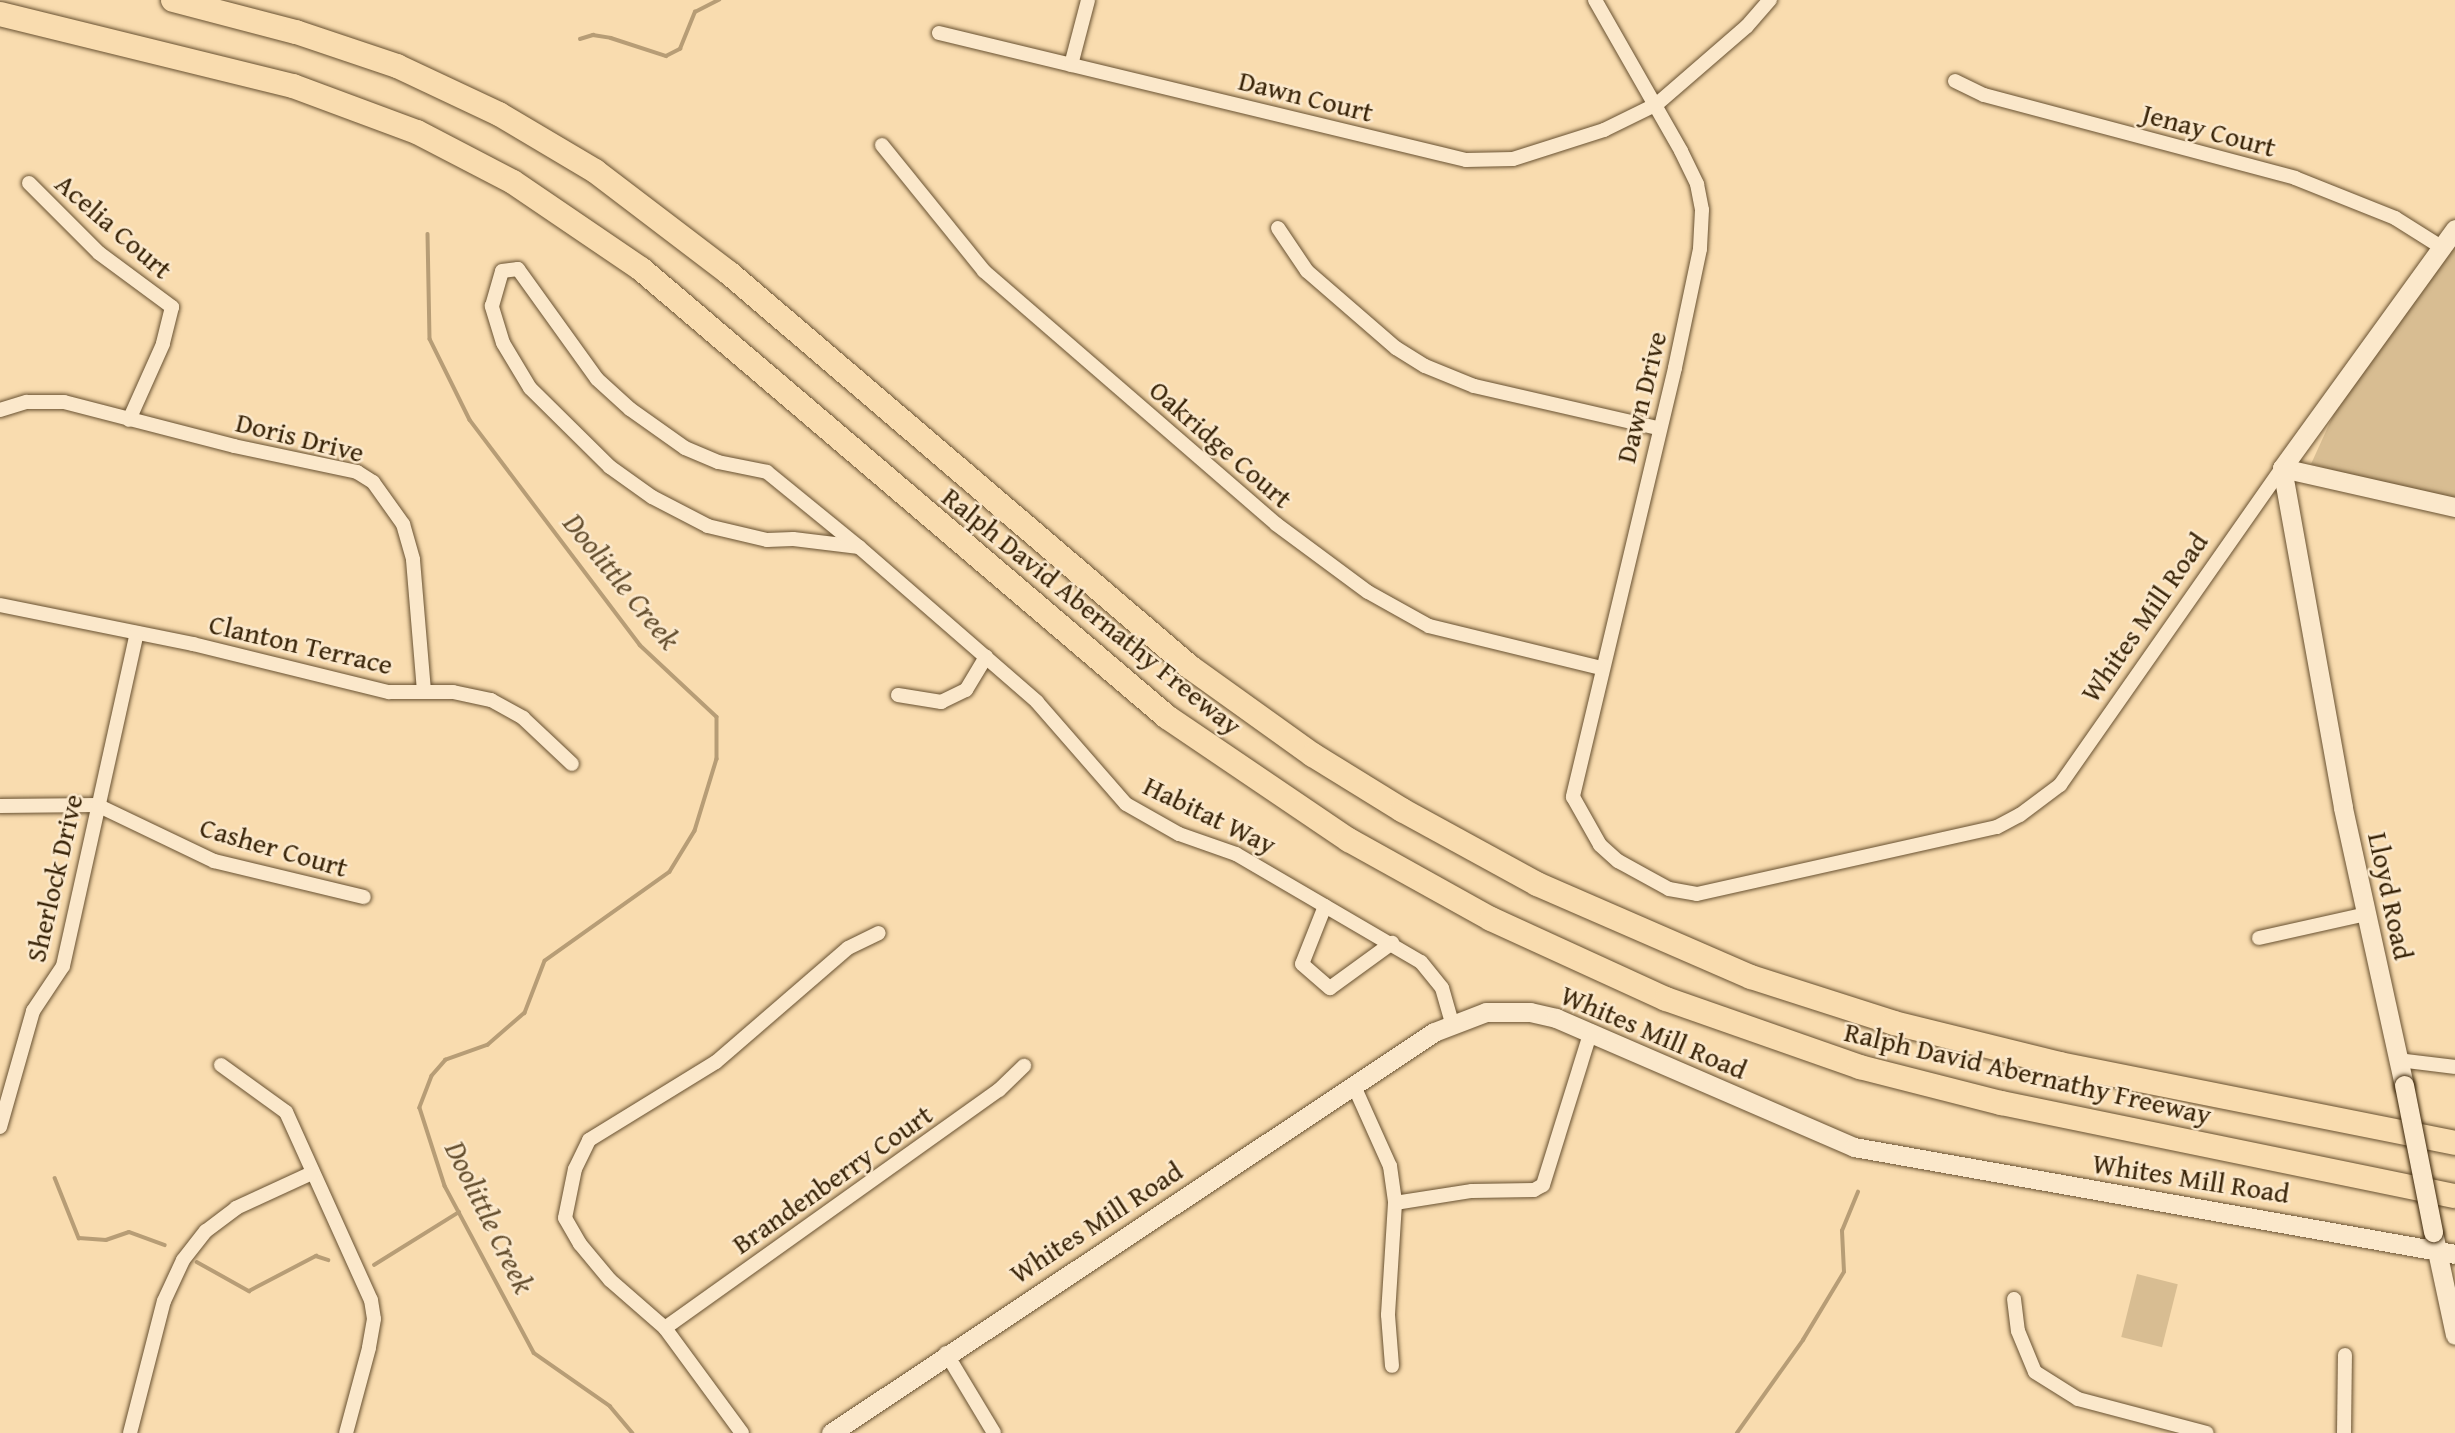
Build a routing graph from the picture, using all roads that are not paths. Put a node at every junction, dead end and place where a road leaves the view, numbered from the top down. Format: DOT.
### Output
graph roads {
  1 [pos="173,0"];
  2 [pos="1088,0"];
  3 [pos="1595,0"];
  4 [pos="1770,0"];
  5 [pos="0,14"];
  6 [pos="939,33"];
  7 [pos="1071,65"];
  8 [pos="1955,81"];
  9 [pos="1657,104"];
  10 [pos="882,145"];
  11 [pos="29,183"];
  12 [pos="1278,228"];
  13 [pos="2455,229"];
  14 [pos="2441,247"];
  15 [pos="0,410"];
  16 [pos="129,420"];
  17 [pos="1658,428"];
  18 [pos="2282,468"];
  19 [pos="2455,507"];
  20 [pos="859,547"];
  21 [pos="0,605"];
  22 [pos="137,632"];
  23 [pos="986,657"];
  24 [pos="1601,668"];
  25 [pos="424,691"];
  26 [pos="898,695"];
  27 [pos="572,764"];
  28 [pos="97,805"];
  29 [pos="0,806"];
  30 [pos="1587,823"];
  31 [pos="364,897"];
  32 [pos="1325,906"];
  33 [pos="2366,914"];
  34 [pos="879,933"];
  35 [pos="2259,938"];
  36 [pos="1392,943"];
  37 [pos="1452,1023"];
  38 [pos="1591,1031"];
  39 [pos="2398,1060"];
  40 [pos="221,1065"];
  41 [pos="1024,1066"];
  42 [pos="2455,1068"];
  43 [pos="1354,1086"];
  44 [pos="0,1127"];
  45 [pos="2455,1143"];
  46 [pos="312,1173"];
  47 [pos="2455,1196"];
  48 [pos="1395,1203"];
  49 [pos="2434,1240"];
  50 [pos="2455,1254"];
  51 [pos="2014,1299"];
  52 [pos="665,1328"];
  53 [pos="2455,1335"];
  54 [pos="946,1353"];
  55 [pos="2345,1355"];
  56 [pos="1392,1366"];
  57 [pos="130,1433"];
  58 [pos="345,1433"];
  59 [pos="742,1433"];
  60 [pos="831,1433"];
  61 [pos="994,1433"];
  62 [pos="2207,1433"];
  63 [pos="2344,1433"];
  1 -- 45 [label="highway, Ralph David Abernathy Freeway"];
  2 -- 7 [label="street"];
  3 -- 9 [label="street, Dawn Drive"];
  4 -- 9 [label="street, Dawn Court"];
  5 -- 47 [label="highway, Ralph David Abernathy Freeway"];
  6 -- 7 [label="street, Dawn Court"];
  7 -- 9 [label="street, Dawn Court"];
  8 -- 14 [label="street, Jenay Court"];
  9 -- 17 [label="street, Dawn Drive"];
  10 -- 24 [label="street, Oakridge Court"];
  11 -- 16 [label="street, Acelia Court"];
  12 -- 17 [label="street"];
  13 -- 14 [label="street, Whites Mill Road"];
  14 -- 18 [label="street, Whites Mill Road"];
  15 -- 16 [label="street, Doris Drive"];
  16 -- 25 [label="street, Doris Drive"];
  17 -- 24 [label="street, Dawn Drive"];
  18 -- 19 [label="street"];
  18 -- 30 [label="street, Whites Mill Road"];
  18 -- 33 [label="street, Lloyd Road"];
  20 -- 20 [label="street, Habitat Way"];
  20 -- 23 [label="street, Habitat Way"];
  21 -- 22 [label="street, Clanton Terrace"];
  22 -- 25 [label="street, Clanton Terrace"];
  22 -- 28 [label="street, Sherlock Drive"];
  23 -- 26 [label="street"];
  23 -- 32 [label="street, Habitat Way"];
  24 -- 30 [label="street, Dawn Drive"];
  25 -- 27 [label="street, Clanton Terrace"];
  28 -- 29 [label="street"];
  28 -- 31 [label="street, Casher Court"];
  28 -- 44 [label="street, Sherlock Drive"];
  32 -- 36 [label="street, Habitat Way"];
  32 -- 36 [label="street"];
  33 -- 35 [label="street"];
  33 -- 39 [label="street, Lloyd Road"];
  34 -- 52 [label="street"];
  36 -- 37 [label="street, Habitat Way"];
  37 -- 38 [label="street, Whites Mill Road"];
  37 -- 43 [label="street, Whites Mill Road"];
  38 -- 48 [label="street"];
  38 -- 49 [label="street, Whites Mill Road"];
  39 -- 42 [label="street"];
  39 -- 49 [label="street, Lloyd Road, bridge"];
  40 -- 46 [label="street"];
  41 -- 52 [label="street, Brandenberry Court"];
  43 -- 48 [label="street"];
  43 -- 54 [label="street, Whites Mill Road"];
  46 -- 57 [label="street"];
  46 -- 58 [label="street"];
  48 -- 56 [label="street"];
  49 -- 50 [label="street, Whites Mill Road"];
  49 -- 53 [label="street, Lloyd Road"];
  51 -- 62 [label="street"];
  52 -- 59 [label="street"];
  54 -- 60 [label="street, Whites Mill Road"];
  54 -- 61 [label="street"];
  55 -- 63 [label="street"];
}
